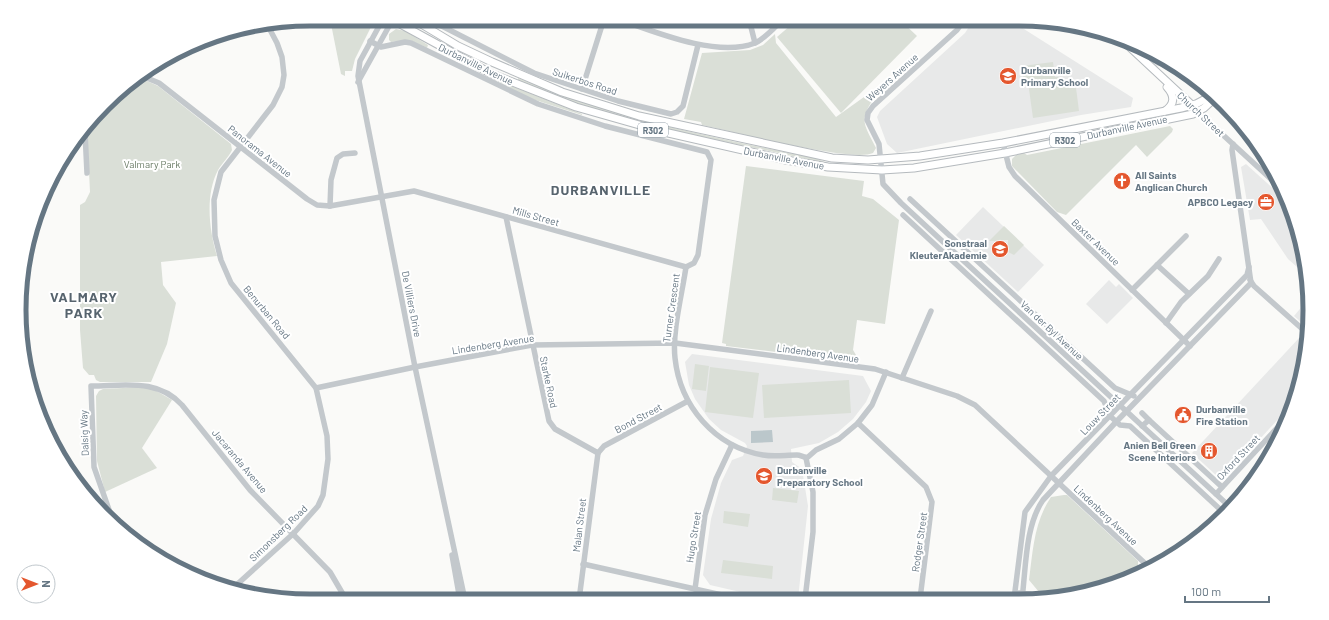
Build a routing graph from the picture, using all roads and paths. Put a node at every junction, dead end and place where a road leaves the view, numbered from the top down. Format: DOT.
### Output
graph roads {
  1 [pos="379,26"];
  2 [pos="388,26"];
  3 [pos="405,26"];
  4 [pos="425,26"];
  5 [pos="442,26"];
  6 [pos="602,26"];
  7 [pos="640,26"];
  8 [pos="751,26"];
  9 [pos="776,26"];
  10 [pos="959,26"];
  11 [pos="269,29"];
  12 [pos="370,41"];
  13 [pos="756,43"];
  14 [pos="698,45"];
  15 [pos="378,46"];
  16 [pos="1134,50"];
  17 [pos="1158,74"];
  18 [pos="147,78"];
  19 [pos="358,82"];
  20 [pos="582,89"];
  21 [pos="1208,98"];
  22 [pos="1211,101"];
  23 [pos="1192,105"];
  24 [pos="1165,111"];
  25 [pos="1198,112"];
  26 [pos="85,137"];
  27 [pos="1002,142"];
  28 [pos="1233,144"];
  29 [pos="240,146"];
  30 [pos="355,153"];
  31 [pos="1005,153"];
  32 [pos="881,160"];
  33 [pos="882,170"];
  34 [pos="87,173"];
  35 [pos="1271,179"];
  36 [pos="381,197"];
  37 [pos="910,199"];
  38 [pos="330,206"];
  39 [pos="903,215"];
  40 [pos="506,217"];
  41 [pos="943,229"];
  42 [pos="1186,236"];
  43 [pos="938,237"];
  44 [pos="1219,259"];
  45 [pos="1157,265"];
  46 [pos="686,267"];
  47 [pos="1249,267"];
  48 [pos="1247,275"];
  49 [pos="1251,283"];
  50 [pos="1132,290"];
  51 [pos="1189,294"];
  52 [pos="931,311"];
  53 [pos="1166,323"];
  54 [pos="1302,329"];
  55 [pos="1184,340"];
  56 [pos="675,343"];
  57 [pos="532,345"];
  58 [pos="1190,346"];
  59 [pos="415,367"];
  60 [pos="886,372"];
  61 [pos="902,378"];
  62 [pos="91,386"];
  63 [pos="316,388"];
  64 [pos="1132,394"];
  65 [pos="1138,400"];
  66 [pos="688,401"];
  67 [pos="1120,406"];
  68 [pos="1126,411"];
  69 [pos="1142,413"];
  70 [pos="1110,416"];
  71 [pos="1149,420"];
  72 [pos="1116,422"];
  73 [pos="858,423"];
  74 [pos="1142,426"];
  75 [pos="1278,427"];
  76 [pos="732,445"];
  77 [pos="598,453"];
  78 [pos="806,458"];
  79 [pos="1052,476"];
  80 [pos="1058,482"];
  81 [pos="1222,487"];
  82 [pos="1216,494"];
  83 [pos="1227,504"];
  84 [pos="1221,510"];
  85 [pos="110,512"];
  86 [pos="449,529"];
  87 [pos="294,533"];
  88 [pos="583,564"];
  89 [pos="1146,565"];
  90 [pos="237,584"];
  91 [pos="695,589"];
  92 [pos="343,594"];
  93 [pos="459,594"];
  94 [pos="464,594"];
  95 [pos="580,594"];
  96 [pos="717,594"];
  97 [pos="806,594"];
  98 [pos="921,594"];
  99 [pos="1014,594"];
  100 [pos="1022,594"];
  1 -- 12 [label="street, De Villiers Drive"];
  2 -- 15 [label="street"];
  3 -- 33 [label="main road, Durbanville Avenue / R302"];
  4 -- 32 [label="main road, Durbanville Avenue / R302"];
  5 -- 20 [label="street, Suikerbos Road"];
  6 -- 20 [label="street"];
  7 -- 14 [label="street"];
  8 -- 13 [label="street"];
  9 -- 13 [label="street"];
  10 -- 32 [label="street, Weyers Avenue"];
  11 -- 29 [label="street, Benurban Road"];
  12 -- 15 [label="street"];
  12 -- 19 [label="street, De Villiers Drive"];
  13 -- 14 [label="street"];
  14 -- 20 [label="street, Suikerbos Road"];
  15 -- 19 [label="street"];
  15 -- 46 [label="street"];
  16 -- 17 [label="main road, Church Street"];
  17 -- 23 [label="main road, Church Street"];
  17 -- 24 [label="main road"];
  18 -- 29 [label="street, Panorama Avenue"];
  19 -- 36 [label="street, De Villiers Drive"];
  21 -- 23 [label="main road, Durbanville Avenue / R302"];
  22 -- 25 [label="main road, Durbanville Avenue / R302"];
  23 -- 24 [label="main road, Durbanville Avenue / R302"];
  23 -- 25 [label="main road, Church Street"];
  24 -- 27 [label="main road, Durbanville Avenue / R302"];
  25 -- 28 [label="street, Church Street"];
  25 -- 31 [label="main road, Durbanville Avenue / R302"];
  26 -- 34 [label="street"];
  27 -- 31 [label="street, Baxter Avenue"];
  27 -- 32 [label="main road, Durbanville Avenue / R302"];
  28 -- 35 [label="street, Church Street"];
  28 -- 47 [label="street"];
  29 -- 38 [label="street, Panorama Avenue"];
  29 -- 63 [label="street, Benurban Road"];
  30 -- 38 [label="street"];
  31 -- 33 [label="main road, Durbanville Avenue / R302"];
  31 -- 50 [label="street, Baxter Avenue"];
  32 -- 33 [label="street, Van der Byl Avenue"];
  33 -- 43 [label="street, Van der Byl Avenue"];
  36 -- 38 [label="street, Panorama Avenue"];
  36 -- 40 [label="street, Mills Street"];
  36 -- 59 [label="street, De Villiers Drive"];
  37 -- 41 [label="street"];
  39 -- 70 [label="street, Van der Byl Avenue"];
  40 -- 46 [label="street, Mills Street"];
  40 -- 57 [label="street, Starke Road"];
  41 -- 43 [label="street"];
  41 -- 64 [label="street"];
  42 -- 45 [label="street"];
  43 -- 67 [label="street, Van der Byl Avenue"];
  44 -- 51 [label="street"];
  45 -- 50 [label="street"];
  45 -- 51 [label="street"];
  46 -- 56 [label="street, Turner Crescent"];
  47 -- 48 [label="street"];
  47 -- 49 [label="street"];
  48 -- 49 [label="street"];
  48 -- 55 [label="street, Louw Street"];
  49 -- 54 [label="street"];
  49 -- 58 [label="street, Louw Street"];
  50 -- 53 [label="street, Baxter Avenue"];
  51 -- 53 [label="street"];
  52 -- 61 [label="street"];
  53 -- 55 [label="street, Baxter Avenue"];
  55 -- 58 [label="street, Baxter Avenue"];
  55 -- 64 [label="street, Louw Street"];
  56 -- 57 [label="street, Lindenberg Avenue"];
  56 -- 60 [label="street, Lindenberg Avenue"];
  56 -- 66 [label="street, Turner Crescent"];
  57 -- 59 [label="street, Lindenberg Avenue"];
  57 -- 77 [label="street, Starke Road"];
  58 -- 65 [label="street, Louw Street"];
  59 -- 63 [label="street"];
  59 -- 86 [label="street, De Villiers Drive"];
  60 -- 61 [label="street, Lindenberg Avenue"];
  60 -- 73 [label="street"];
  61 -- 79 [label="street, Lindenberg Avenue"];
  62 -- 85 [label="street, Dalsig Way"];
  62 -- 87 [label="street, Jacaranda Avenue"];
  63 -- 87 [label="street, Simonsberg Road"];
  64 -- 65 [label="street"];
  64 -- 67 [label="street, Louw Street"];
  65 -- 68 [label="street, Louw Street"];
  66 -- 76 [label="street, Turner Crescent"];
  66 -- 77 [label="street, Bond Street"];
  67 -- 68 [label="street, Van der Byl Avenue"];
  67 -- 70 [label="street, Louw Street"];
  68 -- 72 [label="street, Louw Street"];
  68 -- 74 [label="street, Van der Byl Avenue"];
  69 -- 71 [label="street"];
  70 -- 72 [label="street, Van der Byl Avenue"];
  70 -- 79 [label="street, Louw Street"];
  71 -- 74 [label="street"];
  71 -- 81 [label="street"];
  72 -- 80 [label="street, Louw Street"];
  72 -- 84 [label="street, Van der Byl Avenue"];
  73 -- 78 [label="street"];
  73 -- 98 [label="street, Rodger Street"];
  74 -- 82 [label="street, Van der Byl Avenue"];
  75 -- 81 [label="street, Oxford Street"];
  76 -- 78 [label="street, Turner Crescent"];
  76 -- 91 [label="street, Hugo Street"];
  77 -- 88 [label="street, Malan Street"];
  78 -- 97 [label="street"];
  79 -- 80 [label="street, Lindenberg Avenue"];
  79 -- 99 [label="street, Louw Street"];
  80 -- 89 [label="street, Lindenberg Avenue"];
  80 -- 100 [label="street, Louw Street"];
  81 -- 82 [label="street, Oxford Street"];
  82 -- 83 [label="street, Van der Byl Avenue"];
  86 -- 93 [label="street, De Villiers Drive"];
  86 -- 94 [label="street, De Villiers Drive"];
  87 -- 90 [label="street, Simonsberg Road"];
  87 -- 92 [label="street, Jacaranda Avenue"];
  88 -- 91 [label="street"];
  88 -- 95 [label="street, Malan Street"];
  91 -- 96 [label="street"];
}
